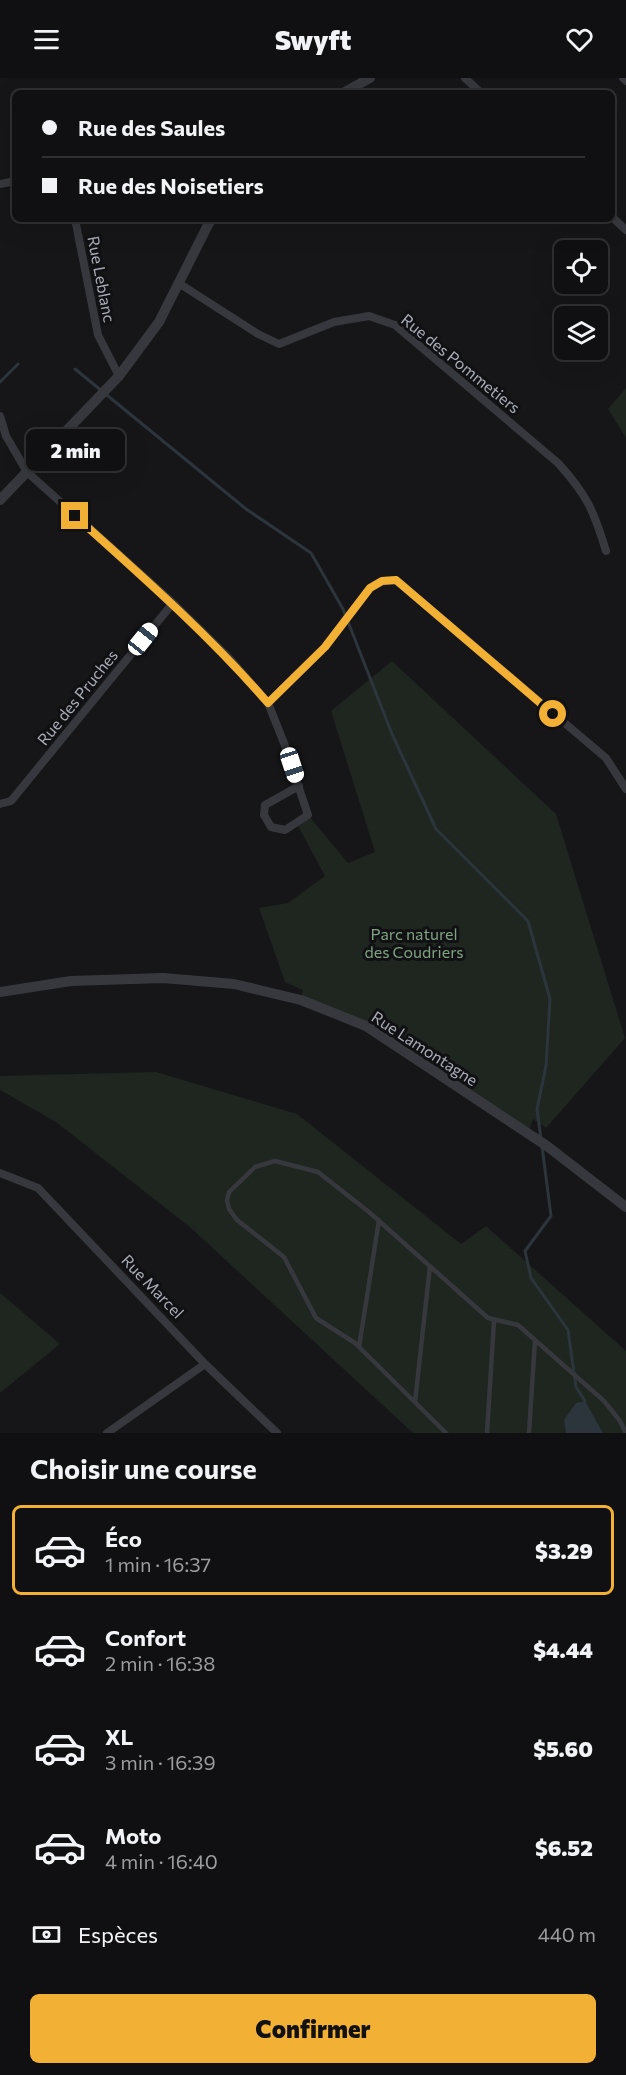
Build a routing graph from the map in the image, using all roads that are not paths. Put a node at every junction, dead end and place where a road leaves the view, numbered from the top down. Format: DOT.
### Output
graph roads {
  1 [pos="370,78"];
  2 [pos="465,78"];
  3 [pos="623,78"];
  4 [pos="626,81"];
  5 [pos="348,90"];
  6 [pos="478,90"];
  7 [pos="615,219"];
  8 [pos="76,222"];
  9 [pos="211,222"];
  10 [pos="626,230"];
  11 [pos="180,284"];
  12 [pos="119,376"];
  13 [pos="0,416"];
  14 [pos="27,472"];
  15 [pos="0,500"];
  16 [pos="606,551"];
  17 [pos="173,603"];
  18 [pos="268,703"];
  19 [pos="299,786"];
  20 [pos="626,789"];
  21 [pos="0,804"];
  22 [pos="0,992"];
  23 [pos="0,1173"];
  24 [pos="626,1207"];
  25 [pos="379,1220"];
  26 [pos="430,1266"];
  27 [pos="494,1321"];
  28 [pos="535,1340"];
  29 [pos="359,1347"];
  30 [pos="206,1364"];
  31 [pos="415,1402"];
  32 [pos="107,1433"];
  33 [pos="276,1433"];
  34 [pos="446,1433"];
  35 [pos="487,1433"];
  36 [pos="529,1433"];
  37 [pos="626,1433"];
  1 -- 5 [label="street"];
  2 -- 6 [label="street"];
  3 -- 4 [label="street"];
  7 -- 10 [label="street"];
  8 -- 12 [label="street, Rue Leblanc"];
  9 -- 11 [label="street"];
  11 -- 12 [label="street"];
  11 -- 16 [label="street, Rue des Pommetiers"];
  12 -- 14 [label="street"];
  13 -- 14 [label="street"];
  14 -- 15 [label="street"];
  14 -- 17 [label="street"];
  17 -- 18 [label="street"];
  17 -- 21 [label="street, Rue des Pruches"];
  18 -- 19 [label="street"];
  18 -- 20 [label="street"];
  19 -- 19 [label="street"];
  22 -- 24 [label="street, Rue Lamontagne"];
  23 -- 30 [label="street, Rue Marcel"];
  25 -- 26 [label="lane"];
  25 -- 29 [label="lane"];
  25 -- 29 [label="lane"];
  26 -- 27 [label="lane"];
  26 -- 31 [label="lane"];
  27 -- 28 [label="lane"];
  27 -- 35 [label="lane"];
  28 -- 36 [label="lane"];
  28 -- 37 [label="lane"];
  29 -- 31 [label="lane"];
  30 -- 32 [label="street"];
  30 -- 33 [label="street, Rue Marcel"];
  31 -- 34 [label="lane"];
}
